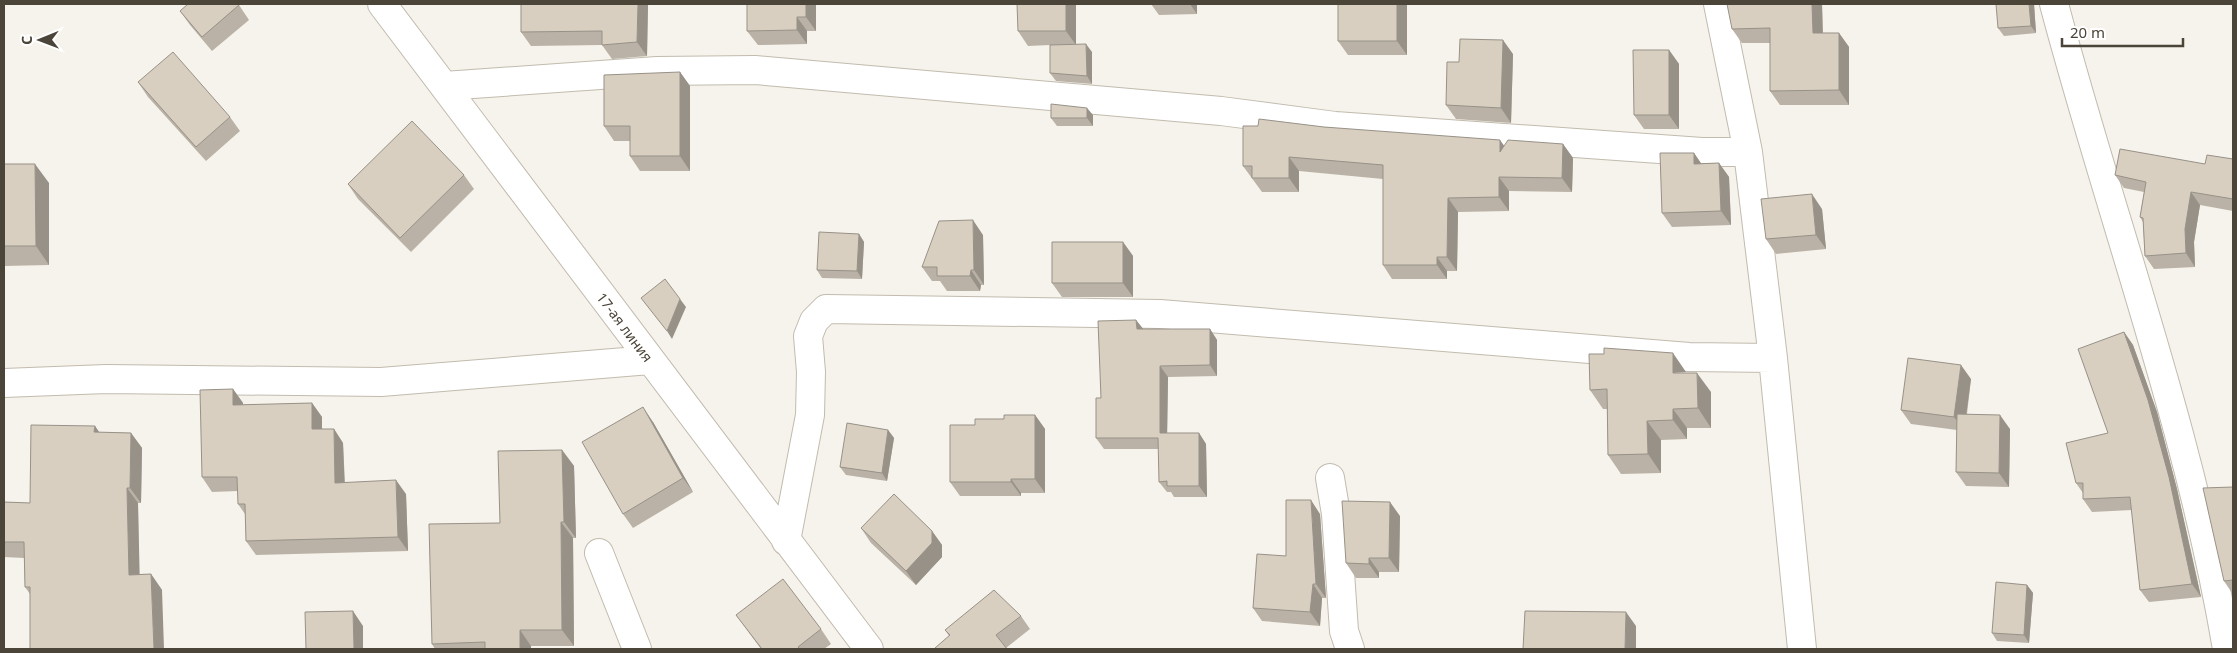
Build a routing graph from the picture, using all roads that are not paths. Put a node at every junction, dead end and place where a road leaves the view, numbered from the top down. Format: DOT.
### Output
graph roads {
  1 [pos="382,4"];
  2 [pos="1718,4"];
  3 [pos="2054,4"];
  4 [pos="444,86"];
  5 [pos="1748,152"];
  6 [pos="1773,358"];
  7 [pos="650,360"];
  8 [pos="4,383"];
  9 [pos="1330,478"];
  10 [pos="786,541"];
  11 [pos="600,553"];
  12 [pos="637,649"];
  13 [pos="869,649"];
  14 [pos="1350,649"];
  15 [pos="1802,649"];
  16 [pos="2227,649"];
  1 -- 4 [label="street, 17-ая линия"];
  2 -- 5 [label="street"];
  3 -- 16 [label="street"];
  4 -- 5 [label="street"];
  4 -- 7 [label="street, 17-ая линия"];
  5 -- 6 [label="street"];
  6 -- 10 [label="street"];
  6 -- 15 [label="street"];
  7 -- 8 [label="street"];
  7 -- 10 [label="street, 17-ая линия"];
  9 -- 14 [label="street"];
  10 -- 13 [label="street, 17-ая линия"];
  11 -- 12 [label="street"];
}
